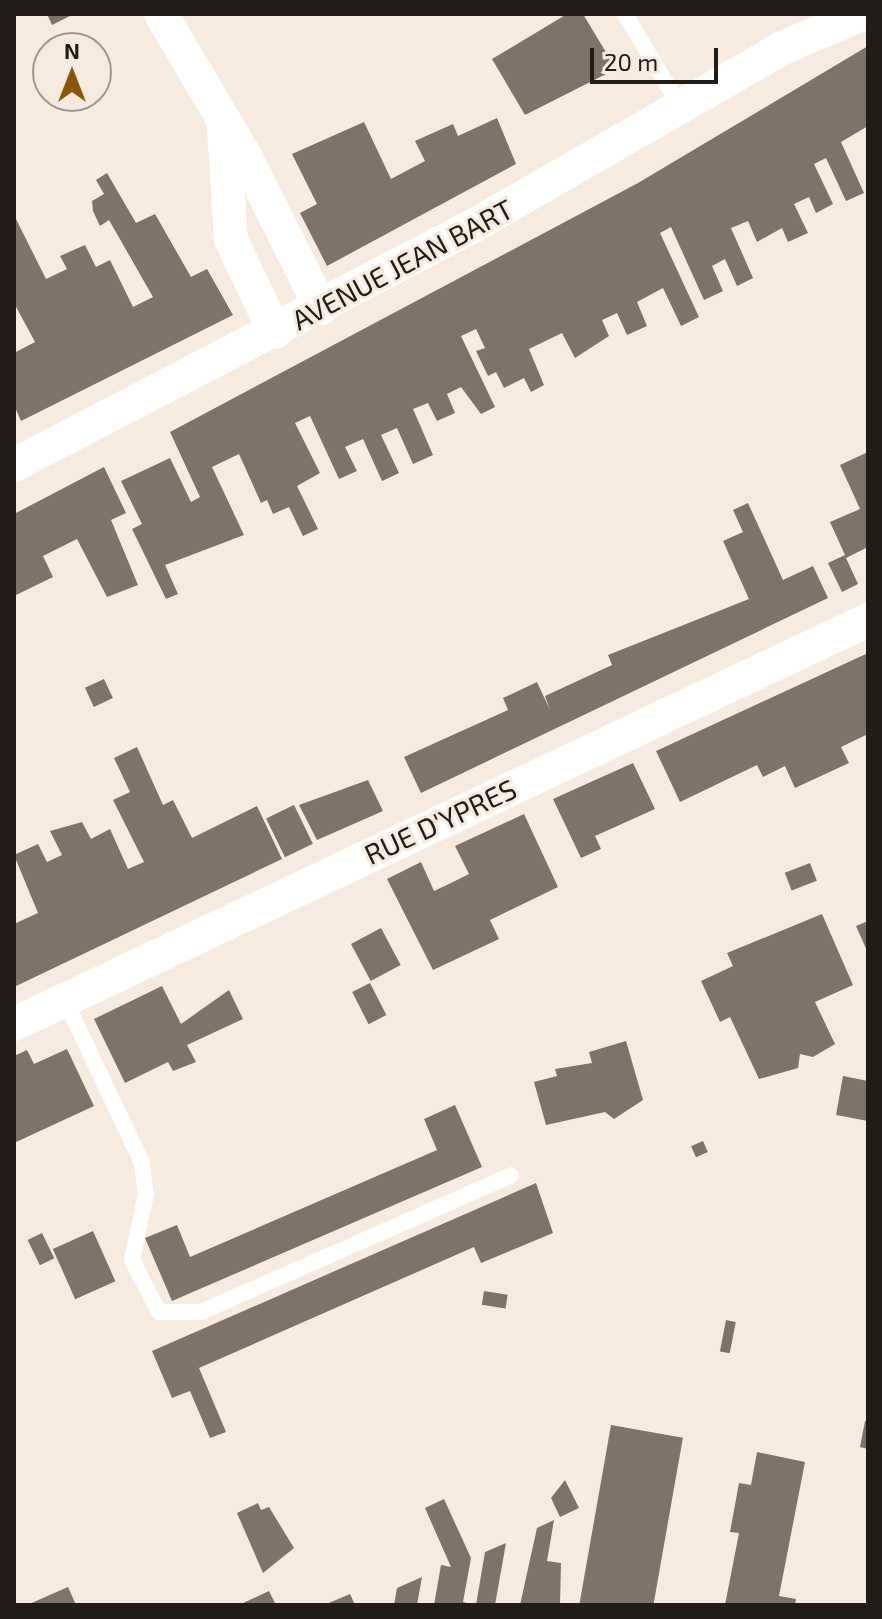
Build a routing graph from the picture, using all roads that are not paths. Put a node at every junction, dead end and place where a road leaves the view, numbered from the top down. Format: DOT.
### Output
graph roads {
  1 [pos="161,14"];
  2 [pos="625,14"];
  3 [pos="825,14"];
  4 [pos="862,14"];
  5 [pos="782,48"];
  6 [pos="681,108"];
  7 [pos="223,120"];
  8 [pos="321,308"];
  9 [pos="275,332"];
  10 [pos="14,465"];
  11 [pos="868,620"];
  12 [pos="65,1000"];
  13 [pos="14,1024"];
  14 [pos="511,1175"];
  1 -- 7 [label="street"];
  2 -- 6 [label="lane"];
  3 -- 5 [label="street, AVENUE JEAN BART"];
  4 -- 5 [label="street, AVENUE JEAN BART"];
  5 -- 6 [label="street, AVENUE JEAN BART"];
  6 -- 8 [label="street, AVENUE JEAN BART"];
  7 -- 8 [label="street"];
  7 -- 9 [label="street"];
  8 -- 9 [label="street, AVENUE JEAN BART"];
  9 -- 10 [label="street, AVENUE JEAN BART"];
  11 -- 12 [label="street, RUE D'YPRES"];
  12 -- 13 [label="street, RUE D'YPRES"];
  12 -- 14 [label="lane"];
}
